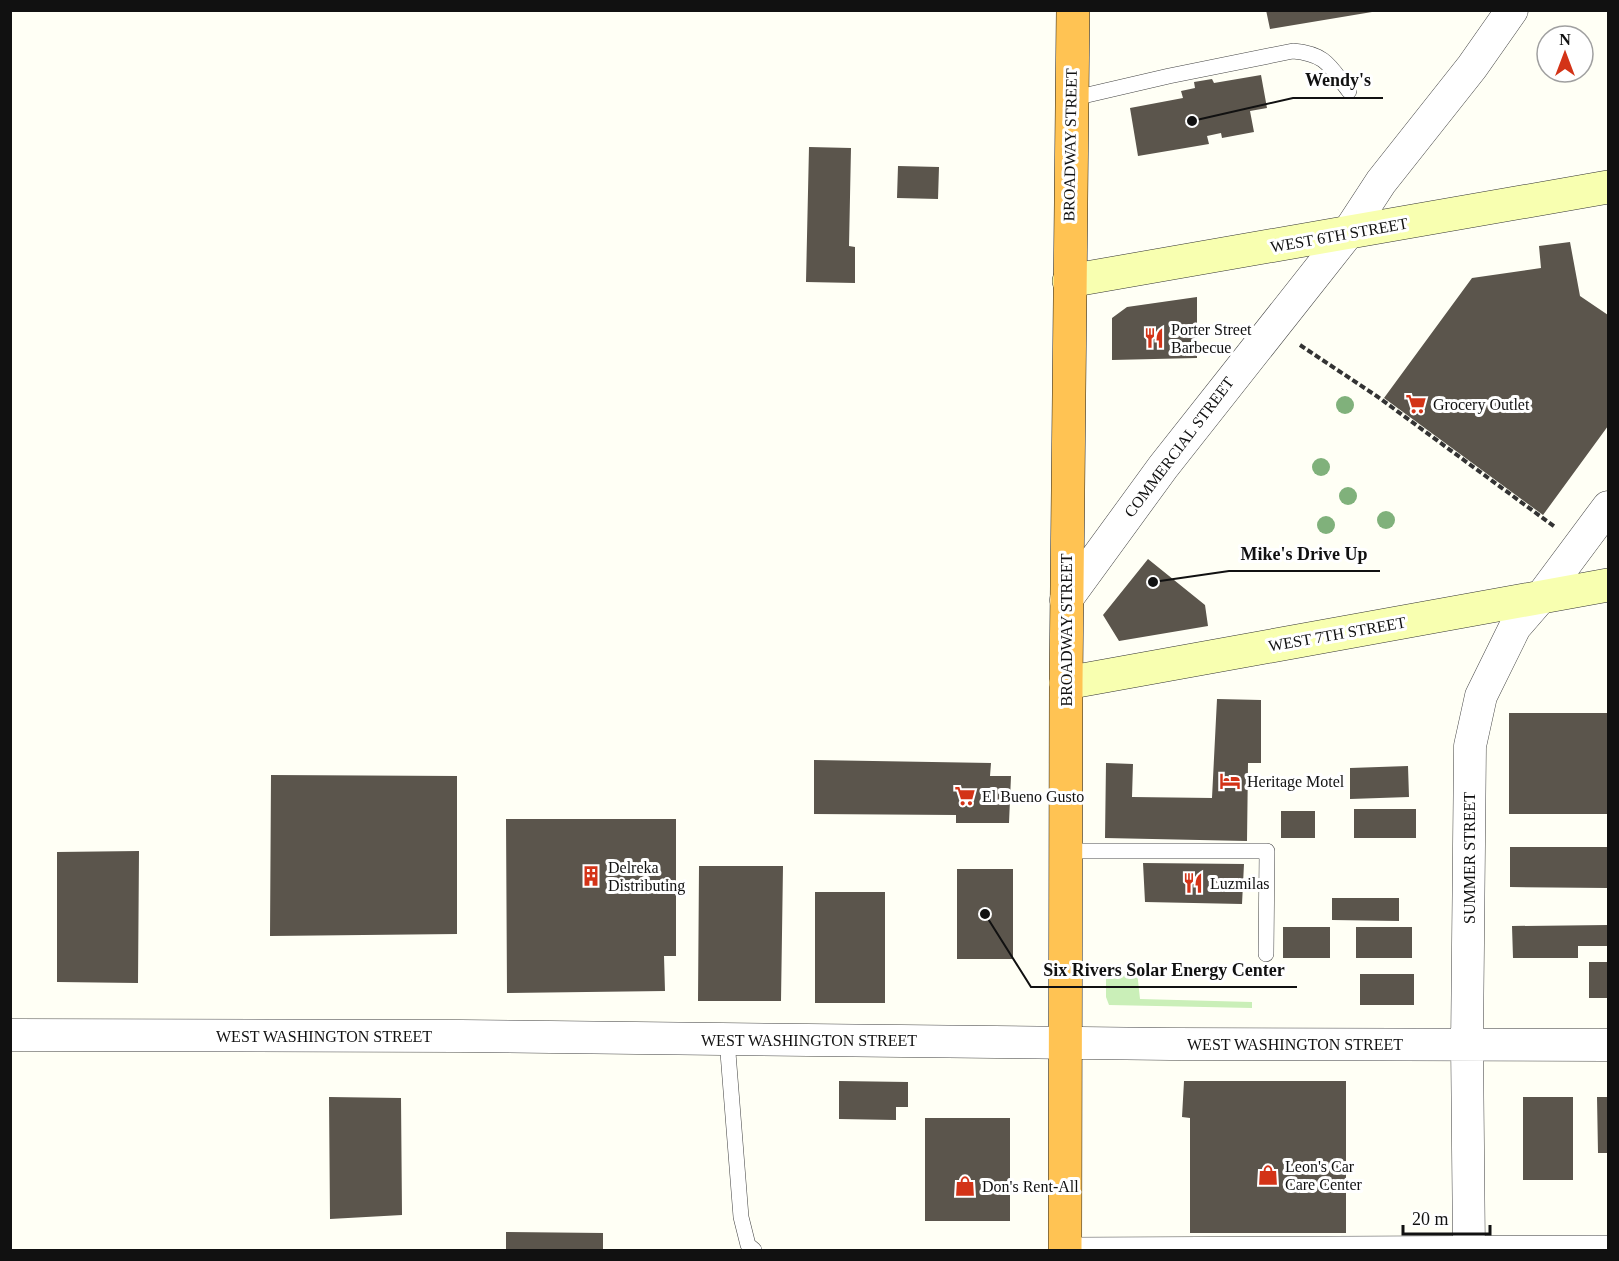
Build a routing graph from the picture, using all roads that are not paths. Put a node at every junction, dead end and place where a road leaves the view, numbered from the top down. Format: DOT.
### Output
graph roads {
  1 [pos="1072,10"];
  2 [pos="1512,10"];
  3 [pos="1349,91"];
  4 [pos="1070,99"];
  5 [pos="1608,187"];
  6 [pos="1347,234"];
  7 [pos="1069,281"];
  8 [pos="1608,507"];
  9 [pos="1608,585"];
  10 [pos="1541,597"];
  11 [pos="1066,600"];
  12 [pos="1066,683"];
  13 [pos="1065,852"];
  14 [pos="1266,954"];
  15 [pos="10,1035"];
  16 [pos="727,1040"];
  17 [pos="1066,1042"];
  18 [pos="1467,1044"];
  19 [pos="1608,1045"];
  20 [pos="1608,1243"];
  21 [pos="1469,1247"];
  22 [pos="1064,1248"];
  23 [pos="754,1251"];
  1 -- 4 [label="highway, BROADWAY STREET"];
  2 -- 6 [label="street, COMMERCIAL STREET"];
  3 -- 4 [label="lane"];
  4 -- 7 [label="highway, BROADWAY STREET"];
  5 -- 6 [label="street, WEST 6TH STREET"];
  6 -- 7 [label="street, WEST 6TH STREET"];
  6 -- 11 [label="street, COMMERCIAL STREET"];
  7 -- 11 [label="highway, BROADWAY STREET"];
  8 -- 10 [label="street, SUMMER STREET"];
  9 -- 10 [label="street, WEST 7TH STREET"];
  10 -- 12 [label="street, WEST 7TH STREET"];
  10 -- 18 [label="street, SUMMER STREET"];
  11 -- 12 [label="highway, BROADWAY STREET"];
  12 -- 13 [label="highway, BROADWAY STREET"];
  13 -- 14 [label="lane"];
  13 -- 17 [label="highway, BROADWAY STREET"];
  15 -- 16 [label="street, WEST WASHINGTON STREET"];
  16 -- 17 [label="street, WEST WASHINGTON STREET"];
  16 -- 23 [label="lane"];
  17 -- 18 [label="street, WEST WASHINGTON STREET"];
  17 -- 22 [label="highway, BROADWAY STREET"];
  18 -- 19 [label="street, WEST WASHINGTON STREET"];
  18 -- 21 [label="street, SUMMER STREET"];
  20 -- 21 [label="lane"];
  21 -- 22 [label="lane"];
}
